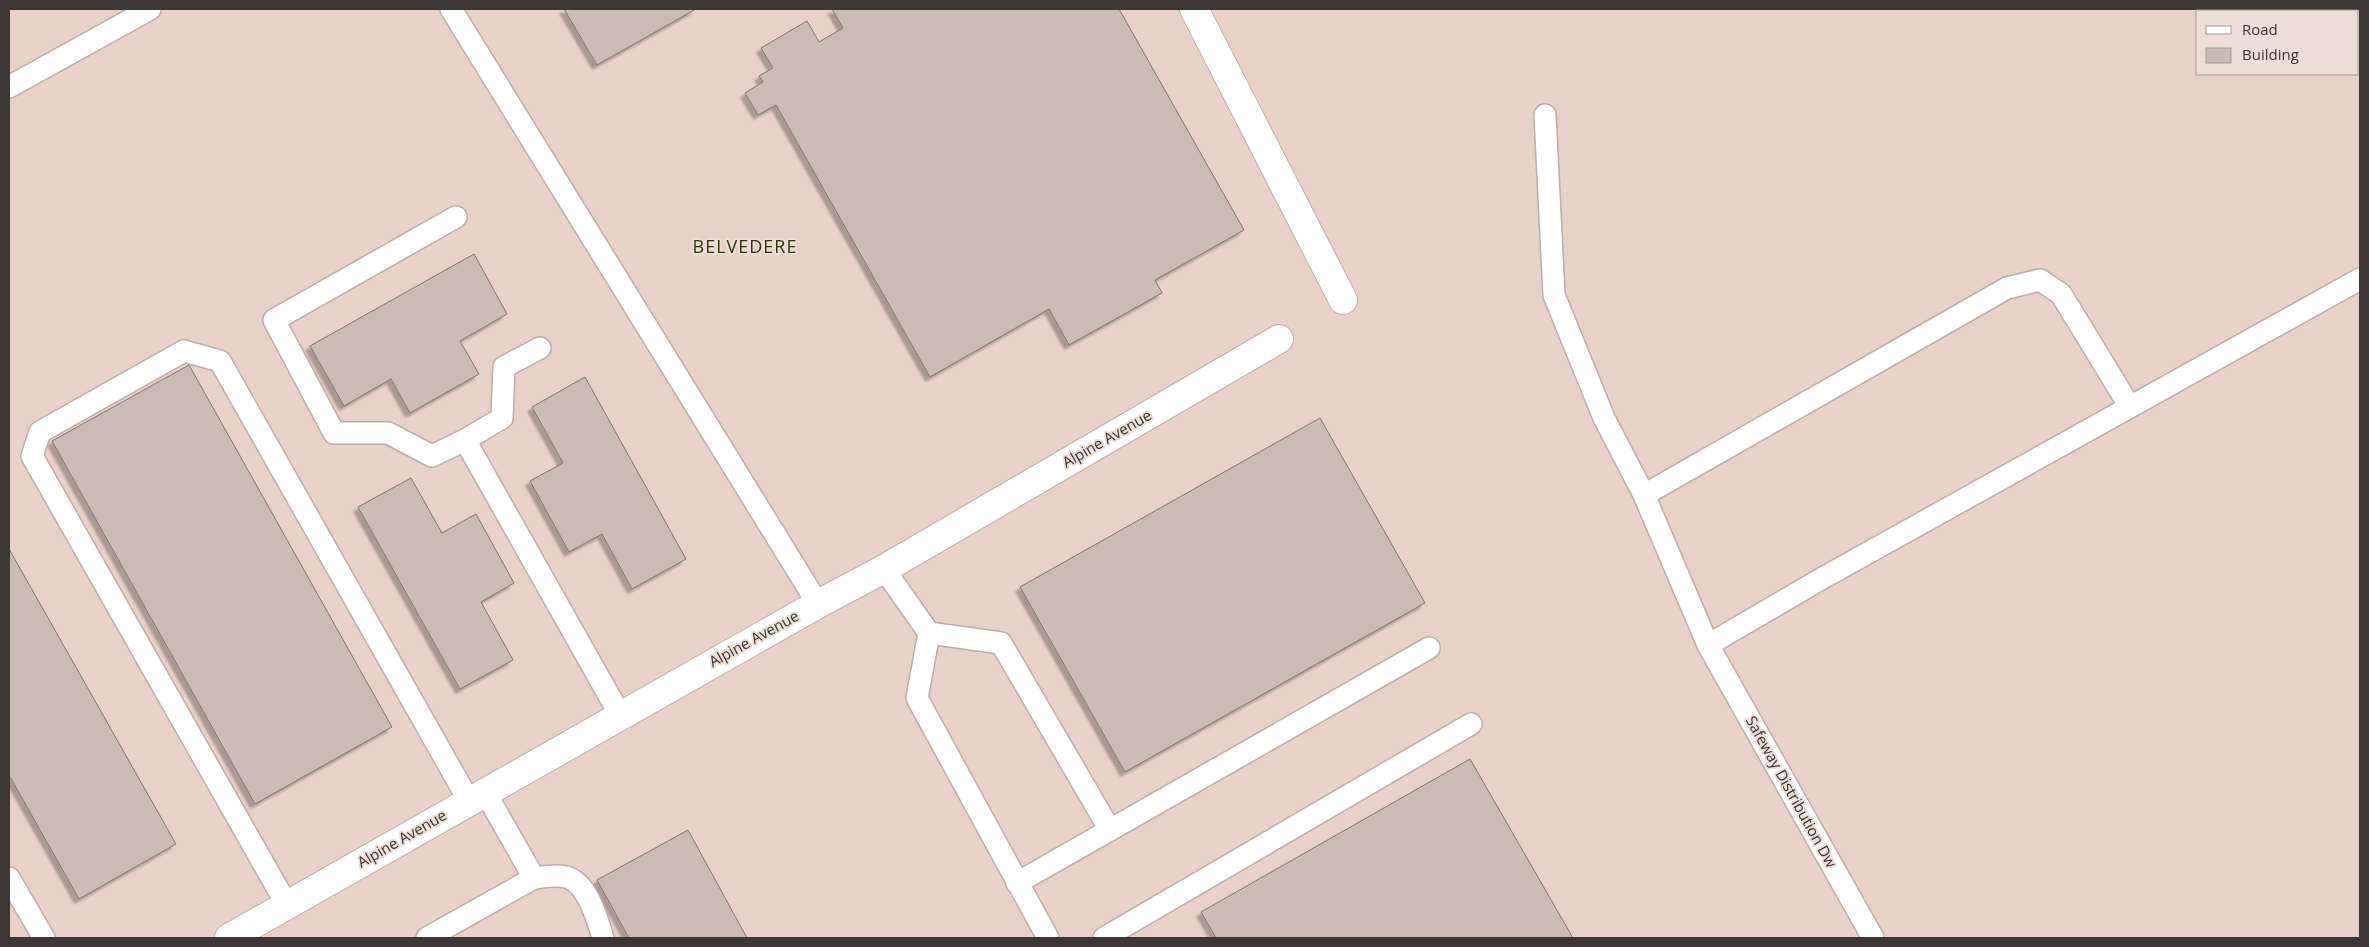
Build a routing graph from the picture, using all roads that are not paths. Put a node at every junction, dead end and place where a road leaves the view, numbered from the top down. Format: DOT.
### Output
graph roads {
  1 [pos="150,9"];
  2 [pos="451,9"];
  3 [pos="1194,9"];
  4 [pos="9,87"];
  5 [pos="1545,115"];
  6 [pos="456,217"];
  7 [pos="2360,279"];
  8 [pos="1342,300"];
  9 [pos="1280,339"];
  10 [pos="540,348"];
  11 [pos="2130,407"];
  12 [pos="465,440"];
  13 [pos="1644,495"];
  14 [pos="884,568"];
  15 [pos="818,604"];
  16 [pos="929,632"];
  17 [pos="1708,645"];
  18 [pos="1429,648"];
  19 [pos="620,715"];
  20 [pos="1471,724"];
  21 [pos="477,797"];
  22 [pos="1110,830"];
  23 [pos="9,878"];
  24 [pos="534,878"];
  25 [pos="1017,884"];
  26 [pos="286,904"];
  27 [pos="44,938"];
  28 [pos="229,938"];
  29 [pos="427,938"];
  30 [pos="603,938"];
  31 [pos="1048,938"];
  32 [pos="1104,938"];
  33 [pos="1873,938"];
  1 -- 4 [label="lane"];
  2 -- 15 [label="lane"];
  3 -- 8 [label="street"];
  5 -- 13 [label="lane, Safeway Distribution Dw"];
  6 -- 12 [label="lane"];
  7 -- 11 [label="lane"];
  9 -- 14 [label="street, Alpine Avenue"];
  10 -- 12 [label="lane"];
  11 -- 13 [label="lane"];
  11 -- 17 [label="lane"];
  12 -- 19 [label="lane"];
  13 -- 17 [label="lane, Safeway Distribution Dw"];
  14 -- 15 [label="street, Alpine Avenue"];
  14 -- 16 [label="lane"];
  15 -- 19 [label="street, Alpine Avenue"];
  16 -- 22 [label="lane"];
  16 -- 25 [label="lane"];
  17 -- 33 [label="lane, Safeway Distribution Dw"];
  18 -- 22 [label="lane"];
  19 -- 21 [label="street, Alpine Avenue"];
  20 -- 32 [label="lane"];
  21 -- 24 [label="lane"];
  21 -- 26 [label="street, Alpine Avenue"];
  21 -- 26 [label="lane"];
  22 -- 25 [label="lane"];
  23 -- 27 [label="lane"];
  24 -- 29 [label="lane"];
  24 -- 30 [label="lane"];
  25 -- 31 [label="lane"];
  26 -- 28 [label="street, Alpine Avenue"];
}
